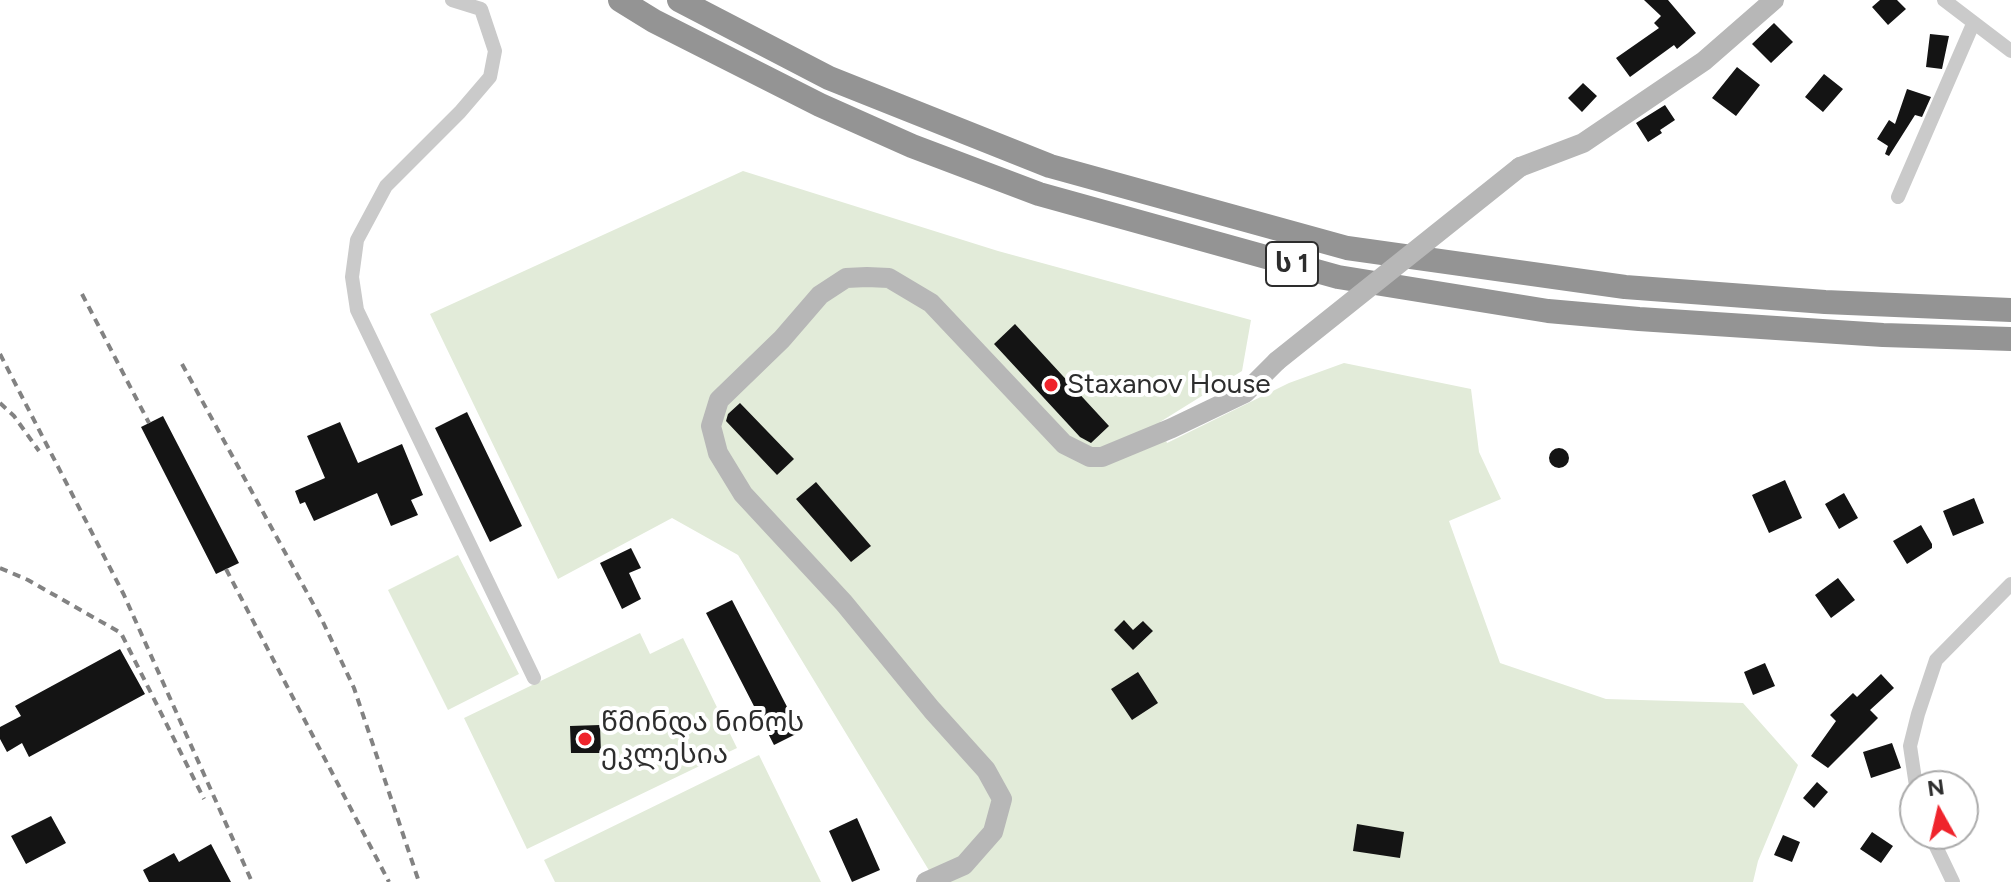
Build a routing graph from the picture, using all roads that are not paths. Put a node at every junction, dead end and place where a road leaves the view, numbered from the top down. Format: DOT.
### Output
graph roads {
  1 [pos="452,0"];
  2 [pos="620,0"];
  3 [pos="679,0"];
  4 [pos="1774,0"];
  5 [pos="1944,0"];
  6 [pos="1973,24"];
  7 [pos="2011,51"];
  8 [pos="1898,197"];
  9 [pos="2011,310"];
  10 [pos="2011,339"];
  11 [pos="2011,584"];
  12 [pos="534,678"];
  13 [pos="1914,770"];
  14 [pos="1938,850"];
  15 [pos="926,882"];
  16 [pos="1953,882"];
  1 -- 12 [label="street"];
  2 -- 10 [label="highway, ს 1"];
  3 -- 9 [label="highway, ს 1"];
  4 -- 15 [label="street, bridge"];
  5 -- 6 [label="street"];
  6 -- 7 [label="street"];
  6 -- 8 [label="street"];
  11 -- 13 [label="street"];
  14 -- 16 [label="street"];
}
